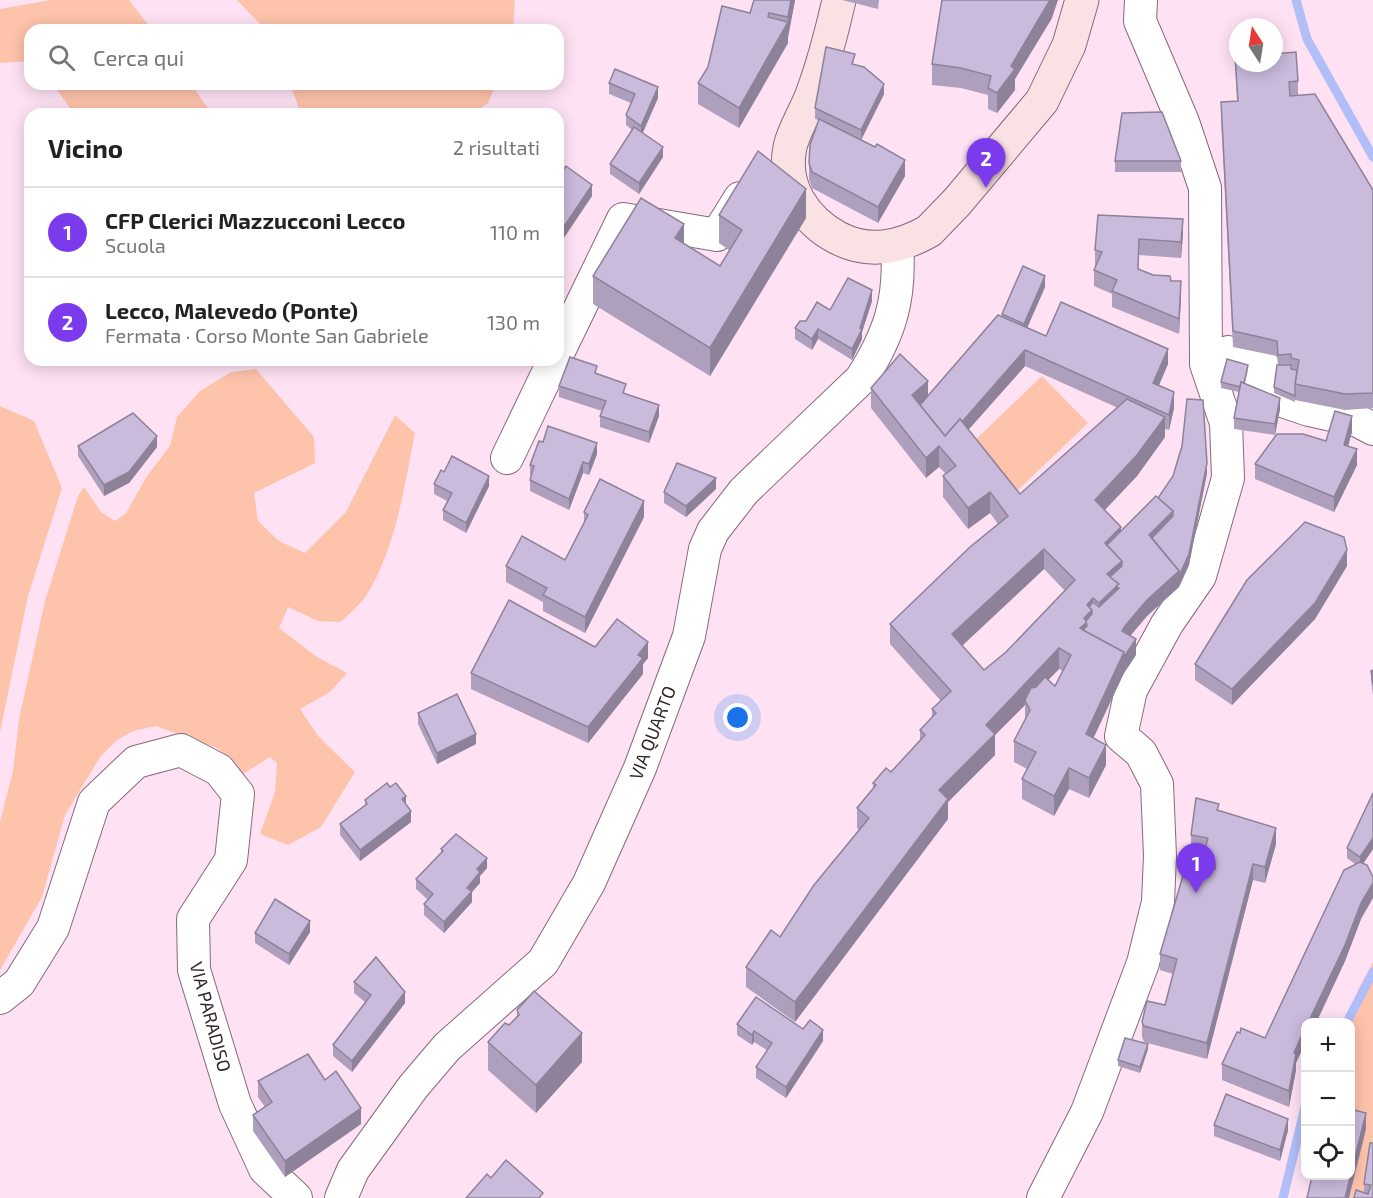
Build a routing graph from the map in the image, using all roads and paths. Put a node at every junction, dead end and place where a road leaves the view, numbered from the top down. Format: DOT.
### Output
graph roads {
  1 [pos="840,0"];
  2 [pos="1082,0"];
  3 [pos="1141,0"];
  4 [pos="791,146"];
  5 [pos="897,245"];
  6 [pos="564,340"];
  7 [pos="1228,351"];
  8 [pos="551,366"];
  9 [pos="1373,429"];
  10 [pos="507,458"];
  11 [pos="0,998"];
  12 [pos="296,1198"];
  13 [pos="341,1198"];
  14 [pos="1043,1198"];
  1 -- 4 [label="main road"];
  2 -- 5 [label="main road"];
  3 -- 14 [label="street"];
  4 -- 5 [label="main road"];
  4 -- 6 [label="street"];
  5 -- 13 [label="street, VIA QUARTO"];
  7 -- 9 [label="street"];
  8 -- 10 [label="street"];
  11 -- 12 [label="street, VIA PARADISO"];
}
